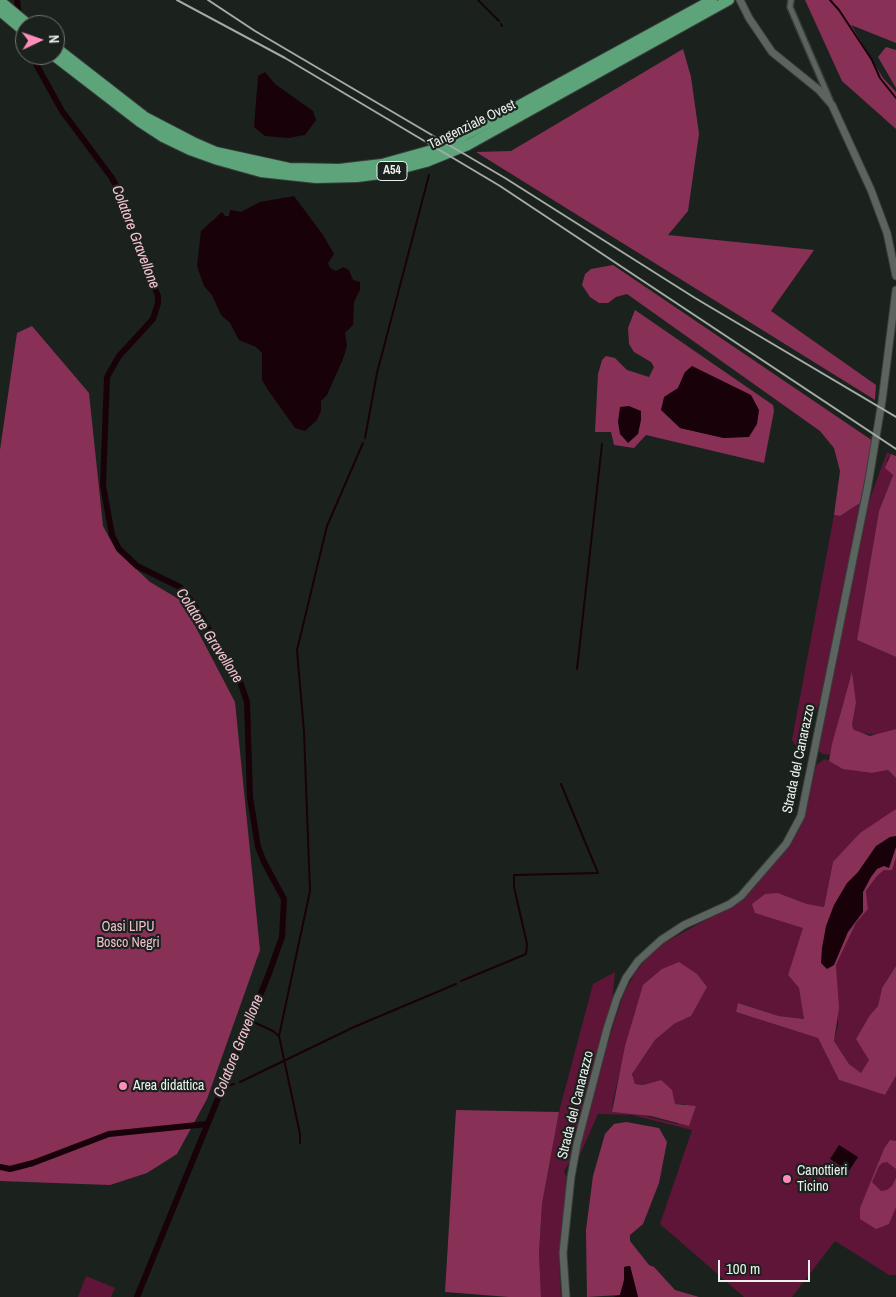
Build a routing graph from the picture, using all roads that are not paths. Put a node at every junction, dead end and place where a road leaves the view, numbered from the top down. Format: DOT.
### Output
graph roads {
  1 [pos="712,0"];
  2 [pos="740,0"];
  3 [pos="792,0"];
  4 [pos="727,1"];
  5 [pos="2,8"];
  6 [pos="15,16"];
  7 [pos="15,22"];
  8 [pos="65,55"];
  9 [pos="65,65"];
  10 [pos="819,72"];
  11 [pos="811,84"];
  12 [pos="832,105"];
  13 [pos="896,276"];
  14 [pos="896,290"];
  15 [pos="566,1297"];
  1 -- 8 [label="highway, Tangenziale Ovest / A54"];
  2 -- 11 [label="street"];
  3 -- 10 [label="street"];
  4 -- 9 [label="highway, Tangenziale Ovest / A54"];
  5 -- 6 [label="highway"];
  5 -- 7 [label="highway"];
  10 -- 11 [label="street"];
  10 -- 12 [label="street"];
  11 -- 12 [label="street"];
  12 -- 13 [label="street"];
  14 -- 15 [label="street, Strada del Canarazzo"];
}
